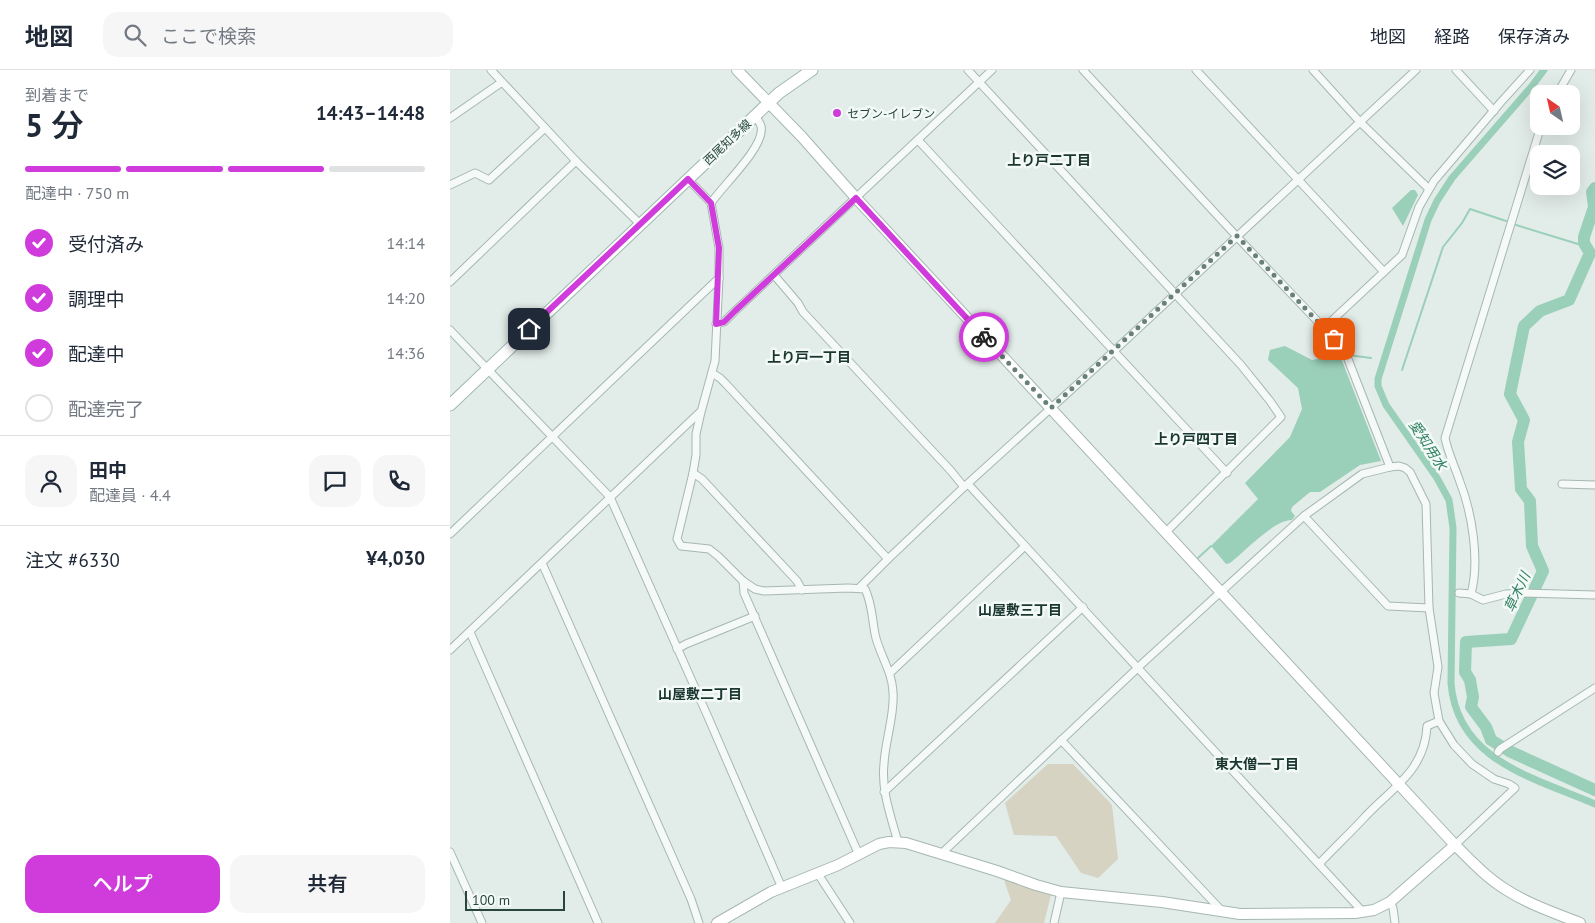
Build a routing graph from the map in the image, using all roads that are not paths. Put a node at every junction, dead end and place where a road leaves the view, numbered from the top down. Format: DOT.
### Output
graph roads {
  1 [pos="491,70"];
  2 [pos="737,70"];
  3 [pos="812,70"];
  4 [pos="968,70"];
  5 [pos="992,70"];
  6 [pos="1083,70"];
  7 [pos="1196,70"];
  8 [pos="1313,70"];
  9 [pos="1416,70"];
  10 [pos="1456,70"];
  11 [pos="1530,70"];
  12 [pos="1571,70"];
  13 [pos="502,82"];
  14 [pos="979,82"];
  15 [pos="1562,85"];
  16 [pos="768,103"];
  17 [pos="1494,111"];
  18 [pos="756,116"];
  19 [pos="450,118"];
  20 [pos="1360,122"];
  21 [pos="545,128"];
  22 [pos="1538,135"];
  23 [pos="918,140"];
  24 [pos="576,161"];
  25 [pos="688,179"];
  26 [pos="1298,180"];
  27 [pos="450,185"];
  28 [pos="1429,189"];
  29 [pos="856,198"];
  30 [pos="711,203"];
  31 [pos="640,224"];
  32 [pos="1237,236"];
  33 [pos="1384,272"];
  34 [pos="774,275"];
  35 [pos="719,278"];
  36 [pos="450,282"];
  37 [pos="1176,294"];
  38 [pos="716,324"];
  39 [pos="1324,328"];
  40 [pos="450,330"];
  41 [pos="1114,351"];
  42 [pos="487,368"];
  43 [pos="712,373"];
  44 [pos="450,405"];
  45 [pos="1051,408"];
  46 [pos="700,412"];
  47 [pos="553,436"];
  48 [pos="1390,467"];
  49 [pos="693,473"];
  50 [pos="1227,473"];
  51 [pos="1562,484"];
  52 [pos="1595,485"];
  53 [pos="966,486"];
  54 [pos="610,497"];
  55 [pos="1304,516"];
  56 [pos="1166,533"];
  57 [pos="450,534"];
  58 [pos="1025,546"];
  59 [pos="888,559"];
  60 [pos="542,563"];
  61 [pos="742,581"];
  62 [pos="859,588"];
  63 [pos="802,590"];
  64 [pos="1221,591"];
  65 [pos="1459,593"];
  66 [pos="1472,594"];
  67 [pos="1595,595"];
  68 [pos="1083,607"];
  69 [pos="1430,608"];
  70 [pos="755,616"];
  71 [pos="470,632"];
  72 [pos="677,649"];
  73 [pos="450,650"];
  74 [pos="1139,668"];
  75 [pos="890,673"];
  76 [pos="1595,688"];
  77 [pos="1440,721"];
  78 [pos="1061,740"];
  79 [pos="1498,752"];
  80 [pos="1400,784"];
  81 [pos="884,792"];
  82 [pos="898,842"];
  83 [pos="1455,845"];
  84 [pos="450,852"];
  85 [pos="941,854"];
  86 [pos="859,855"];
  87 [pos="1320,864"];
  88 [pos="818,874"];
  89 [pos="782,888"];
  90 [pos="1061,892"];
  91 [pos="1390,902"];
  92 [pos="1222,912"];
  93 [pos="1363,912"];
  94 [pos="721,922"];
  95 [pos="482,923"];
  96 [pos="598,923"];
  97 [pos="699,923"];
  98 [pos="850,923"];
  99 [pos="1054,923"];
  100 [pos="1395,923"];
  101 [pos="1580,923"];
  1 -- 13 [label="street"];
  2 -- 16 [label="street"];
  3 -- 16 [label="main road, 西尾知多線"];
  4 -- 14 [label="street"];
  5 -- 14 [label="street"];
  6 -- 32 [label="street"];
  7 -- 26 [label="street"];
  8 -- 20 [label="street"];
  9 -- 20 [label="street"];
  10 -- 17 [label="street"];
  11 -- 17 [label="street"];
  12 -- 15 [label="street"];
  13 -- 19 [label="street"];
  13 -- 21 [label="street"];
  14 -- 23 [label="street"];
  14 -- 37 [label="street"];
  16 -- 18 [label="main road, 西尾知多線"];
  16 -- 29 [label="street"];
  17 -- 28 [label="street"];
  18 -- 25 [label="main road, 西尾知多線"];
  18 -- 30 [label="street"];
  20 -- 26 [label="street"];
  20 -- 28 [label="street"];
  21 -- 24 [label="street"];
  21 -- 27 [label="street"];
  22 -- 66 [label="street"];
  23 -- 29 [label="street"];
  23 -- 41 [label="street"];
  24 -- 31 [label="street"];
  24 -- 36 [label="street"];
  25 -- 30 [label="street"];
  25 -- 31 [label="main road, 西尾知多線"];
  26 -- 32 [label="street"];
  26 -- 33 [label="street"];
  28 -- 33 [label="street"];
  29 -- 34 [label="street"];
  29 -- 45 [label="street"];
  30 -- 35 [label="street"];
  31 -- 42 [label="main road, 西尾知多線"];
  32 -- 37 [label="street"];
  32 -- 39 [label="street"];
  33 -- 39 [label="street"];
  34 -- 38 [label="street"];
  34 -- 53 [label="street"];
  35 -- 38 [label="street"];
  35 -- 47 [label="street"];
  37 -- 41 [label="street"];
  37 -- 50 [label="street"];
  38 -- 43 [label="street"];
  39 -- 48 [label="street"];
  40 -- 42 [label="street"];
  41 -- 45 [label="street"];
  41 -- 50 [label="street"];
  42 -- 44 [label="main road, 西尾知多線"];
  42 -- 47 [label="street"];
  43 -- 46 [label="street"];
  43 -- 59 [label="street"];
  45 -- 53 [label="street"];
  45 -- 56 [label="street"];
  46 -- 49 [label="street"];
  46 -- 54 [label="street"];
  47 -- 54 [label="street"];
  47 -- 57 [label="street"];
  48 -- 55 [label="street"];
  48 -- 69 [label="street"];
  49 -- 61 [label="street"];
  49 -- 63 [label="street"];
  50 -- 56 [label="street"];
  51 -- 52 [label="street"];
  53 -- 58 [label="street"];
  53 -- 59 [label="street"];
  54 -- 60 [label="street"];
  54 -- 72 [label="street"];
  55 -- 64 [label="street"];
  55 -- 69 [label="street"];
  56 -- 64 [label="street"];
  58 -- 68 [label="street"];
  58 -- 75 [label="street"];
  59 -- 62 [label="street"];
  60 -- 71 [label="street"];
  60 -- 97 [label="street"];
  61 -- 63 [label="street"];
  61 -- 70 [label="street"];
  62 -- 63 [label="street"];
  62 -- 75 [label="street"];
  64 -- 74 [label="street"];
  64 -- 80 [label="street"];
  65 -- 66 [label="street"];
  66 -- 67 [label="street"];
  68 -- 74 [label="street"];
  68 -- 81 [label="street"];
  69 -- 77 [label="street"];
  70 -- 72 [label="street"];
  70 -- 86 [label="street"];
  71 -- 73 [label="street"];
  71 -- 96 [label="street"];
  72 -- 89 [label="street"];
  74 -- 78 [label="street"];
  74 -- 87 [label="street"];
  75 -- 81 [label="street"];
  76 -- 79 [label="street"];
  77 -- 80 [label="street"];
  77 -- 83 [label="street"];
  78 -- 85 [label="street"];
  78 -- 92 [label="street"];
  80 -- 83 [label="street"];
  80 -- 87 [label="street"];
  81 -- 82 [label="street"];
  82 -- 85 [label="street"];
  82 -- 86 [label="street"];
  83 -- 91 [label="street"];
  83 -- 101 [label="street"];
  84 -- 95 [label="street"];
  85 -- 90 [label="street"];
  86 -- 88 [label="street"];
  87 -- 93 [label="street"];
  88 -- 89 [label="street"];
  88 -- 98 [label="street"];
  89 -- 94 [label="street"];
  90 -- 92 [label="street"];
  90 -- 99 [label="street"];
  91 -- 93 [label="street"];
  91 -- 100 [label="street"];
  92 -- 93 [label="street"];
}
